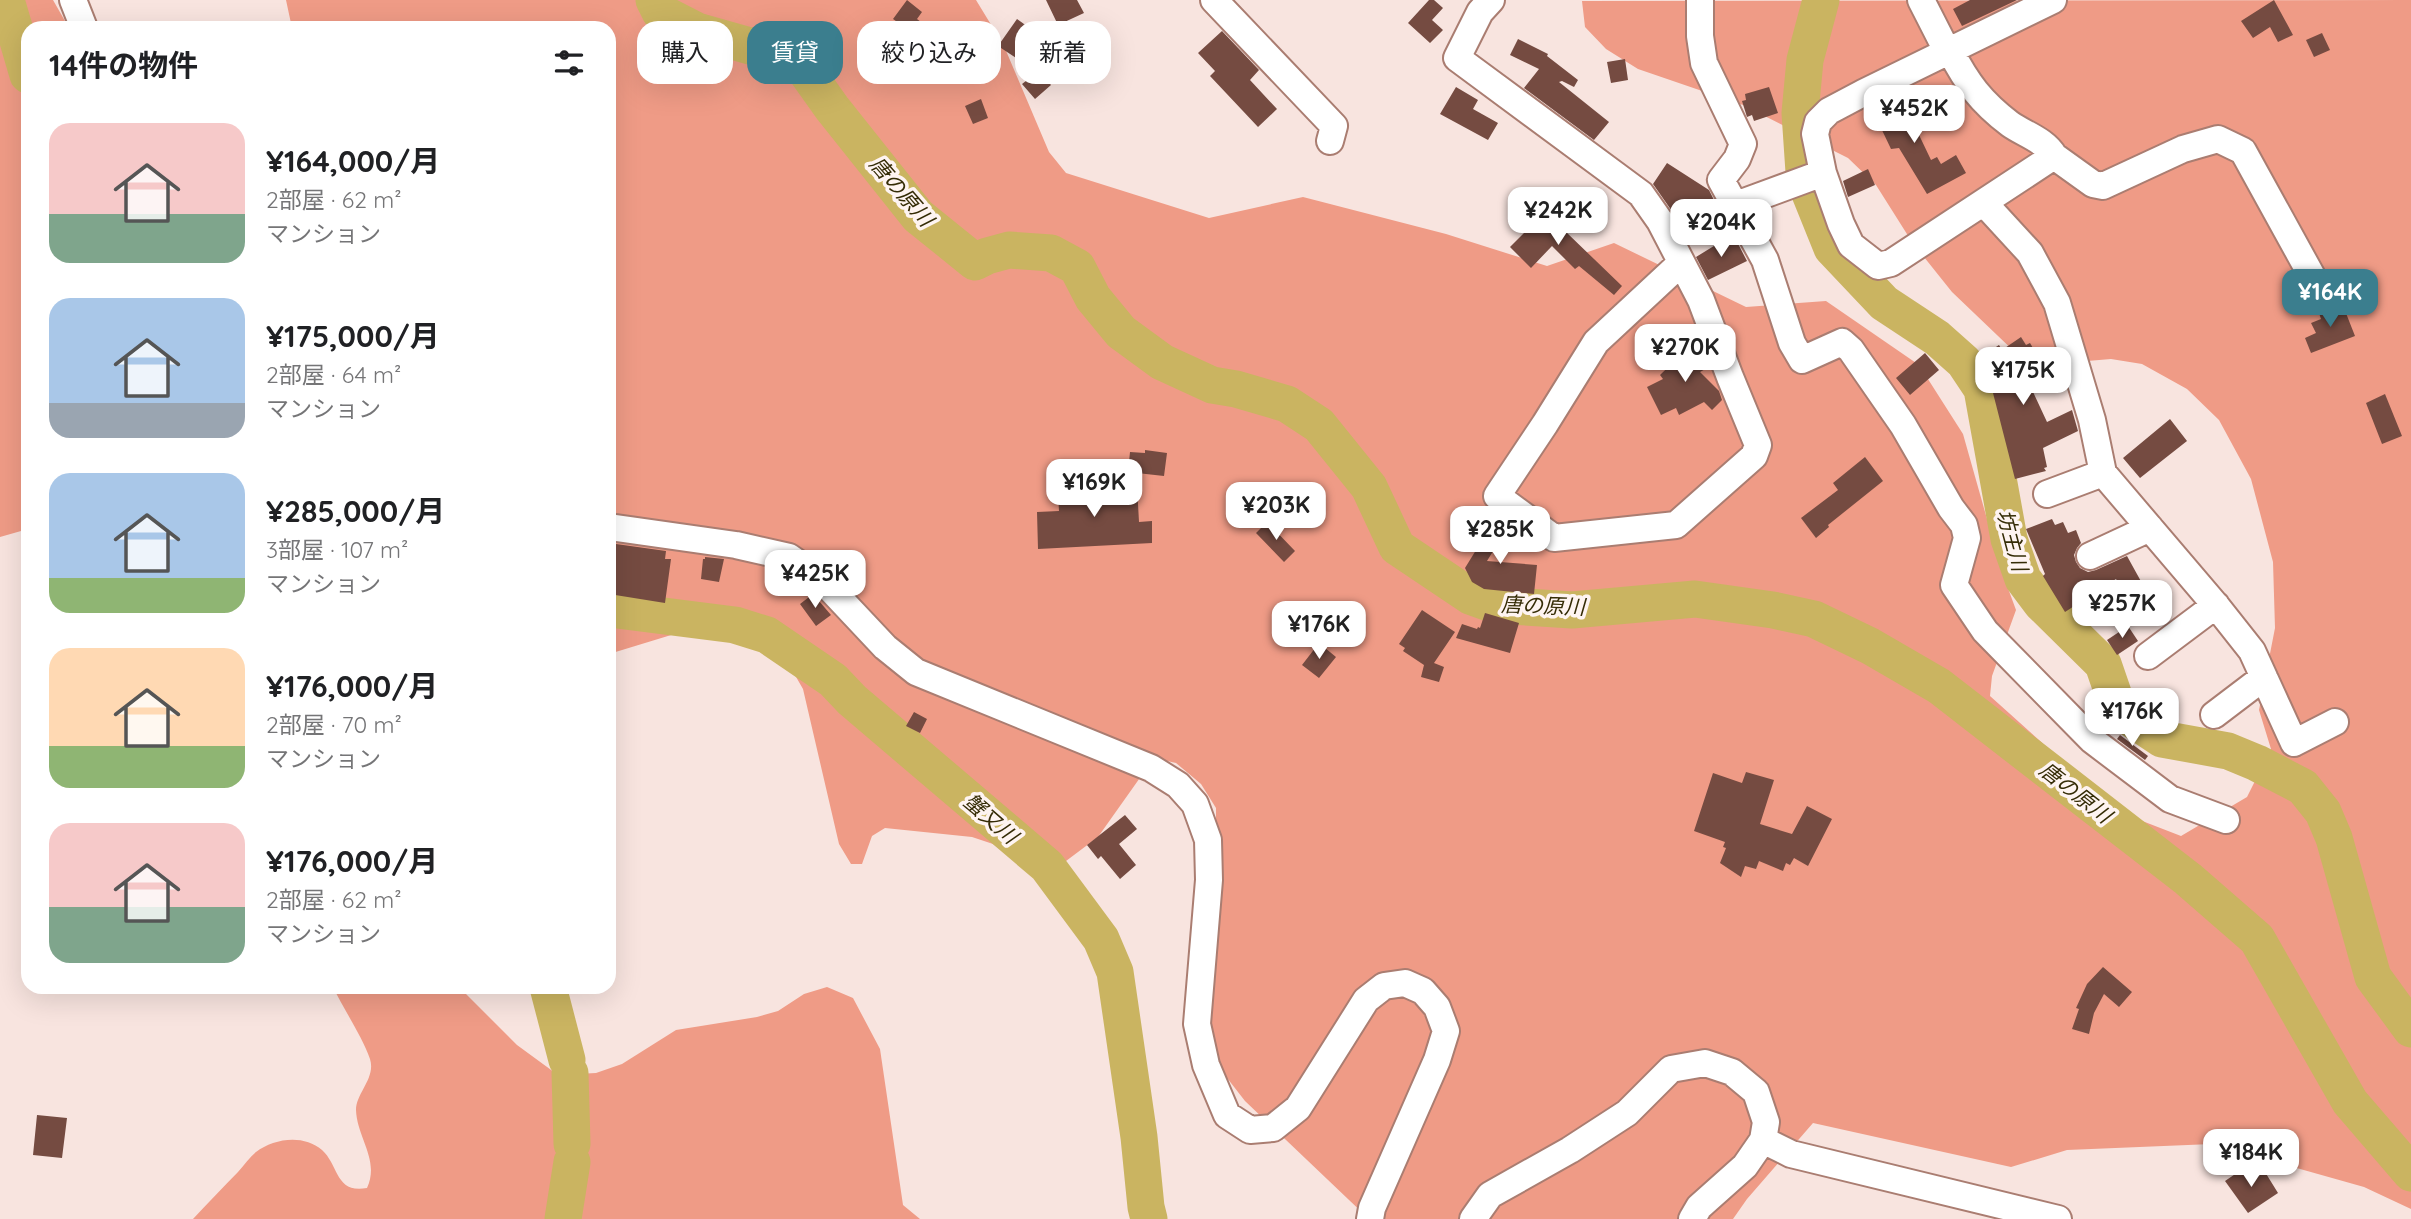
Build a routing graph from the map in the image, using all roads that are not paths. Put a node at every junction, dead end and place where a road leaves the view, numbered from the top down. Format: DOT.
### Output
graph roads {
  1 [pos="72,0"];
  2 [pos="1214,0"];
  3 [pos="1700,0"];
  4 [pos="1921,0"];
  5 [pos="2053,0"];
  6 [pos="1479,4"];
  7 [pos="81,21"];
  8 [pos="1949,53"];
  9 [pos="1330,141"];
  10 [pos="2054,156"];
  11 [pos="1823,173"];
  12 [pos="1984,203"];
  13 [pos="1736,205"];
  14 [pos="1681,263"];
  15 [pos="2324,298"];
  16 [pos="2103,473"];
  17 [pos="2047,494"];
  18 [pos="616,528"];
  19 [pos="2150,528"];
  20 [pos="2090,556"];
  21 [pos="2216,605"];
  22 [pos="2148,656"];
  23 [pos="2264,677"];
  24 [pos="2214,715"];
  25 [pos="2335,722"];
  26 [pos="2226,820"];
  27 [pos="1763,1140"];
  28 [pos="1370,1219"];
  29 [pos="1474,1219"];
  30 [pos="1692,1219"];
  31 [pos="2058,1219"];
  1 -- 7 [label="street"];
  2 -- 9 [label="street"];
  3 -- 13 [label="street"];
  4 -- 8 [label="street"];
  5 -- 8 [label="street"];
  6 -- 14 [label="street"];
  8 -- 10 [label="street"];
  8 -- 11 [label="street"];
  10 -- 12 [label="street"];
  10 -- 15 [label="street"];
  11 -- 12 [label="street"];
  11 -- 13 [label="street"];
  12 -- 16 [label="street"];
  13 -- 26 [label="street"];
  14 -- 14 [label="street"];
  16 -- 17 [label="street"];
  16 -- 19 [label="street"];
  18 -- 28 [label="street"];
  19 -- 20 [label="street"];
  19 -- 21 [label="street"];
  21 -- 22 [label="street"];
  21 -- 23 [label="street"];
  23 -- 24 [label="street"];
  23 -- 25 [label="street"];
  27 -- 29 [label="street"];
  27 -- 30 [label="street"];
  27 -- 31 [label="street"];
}
